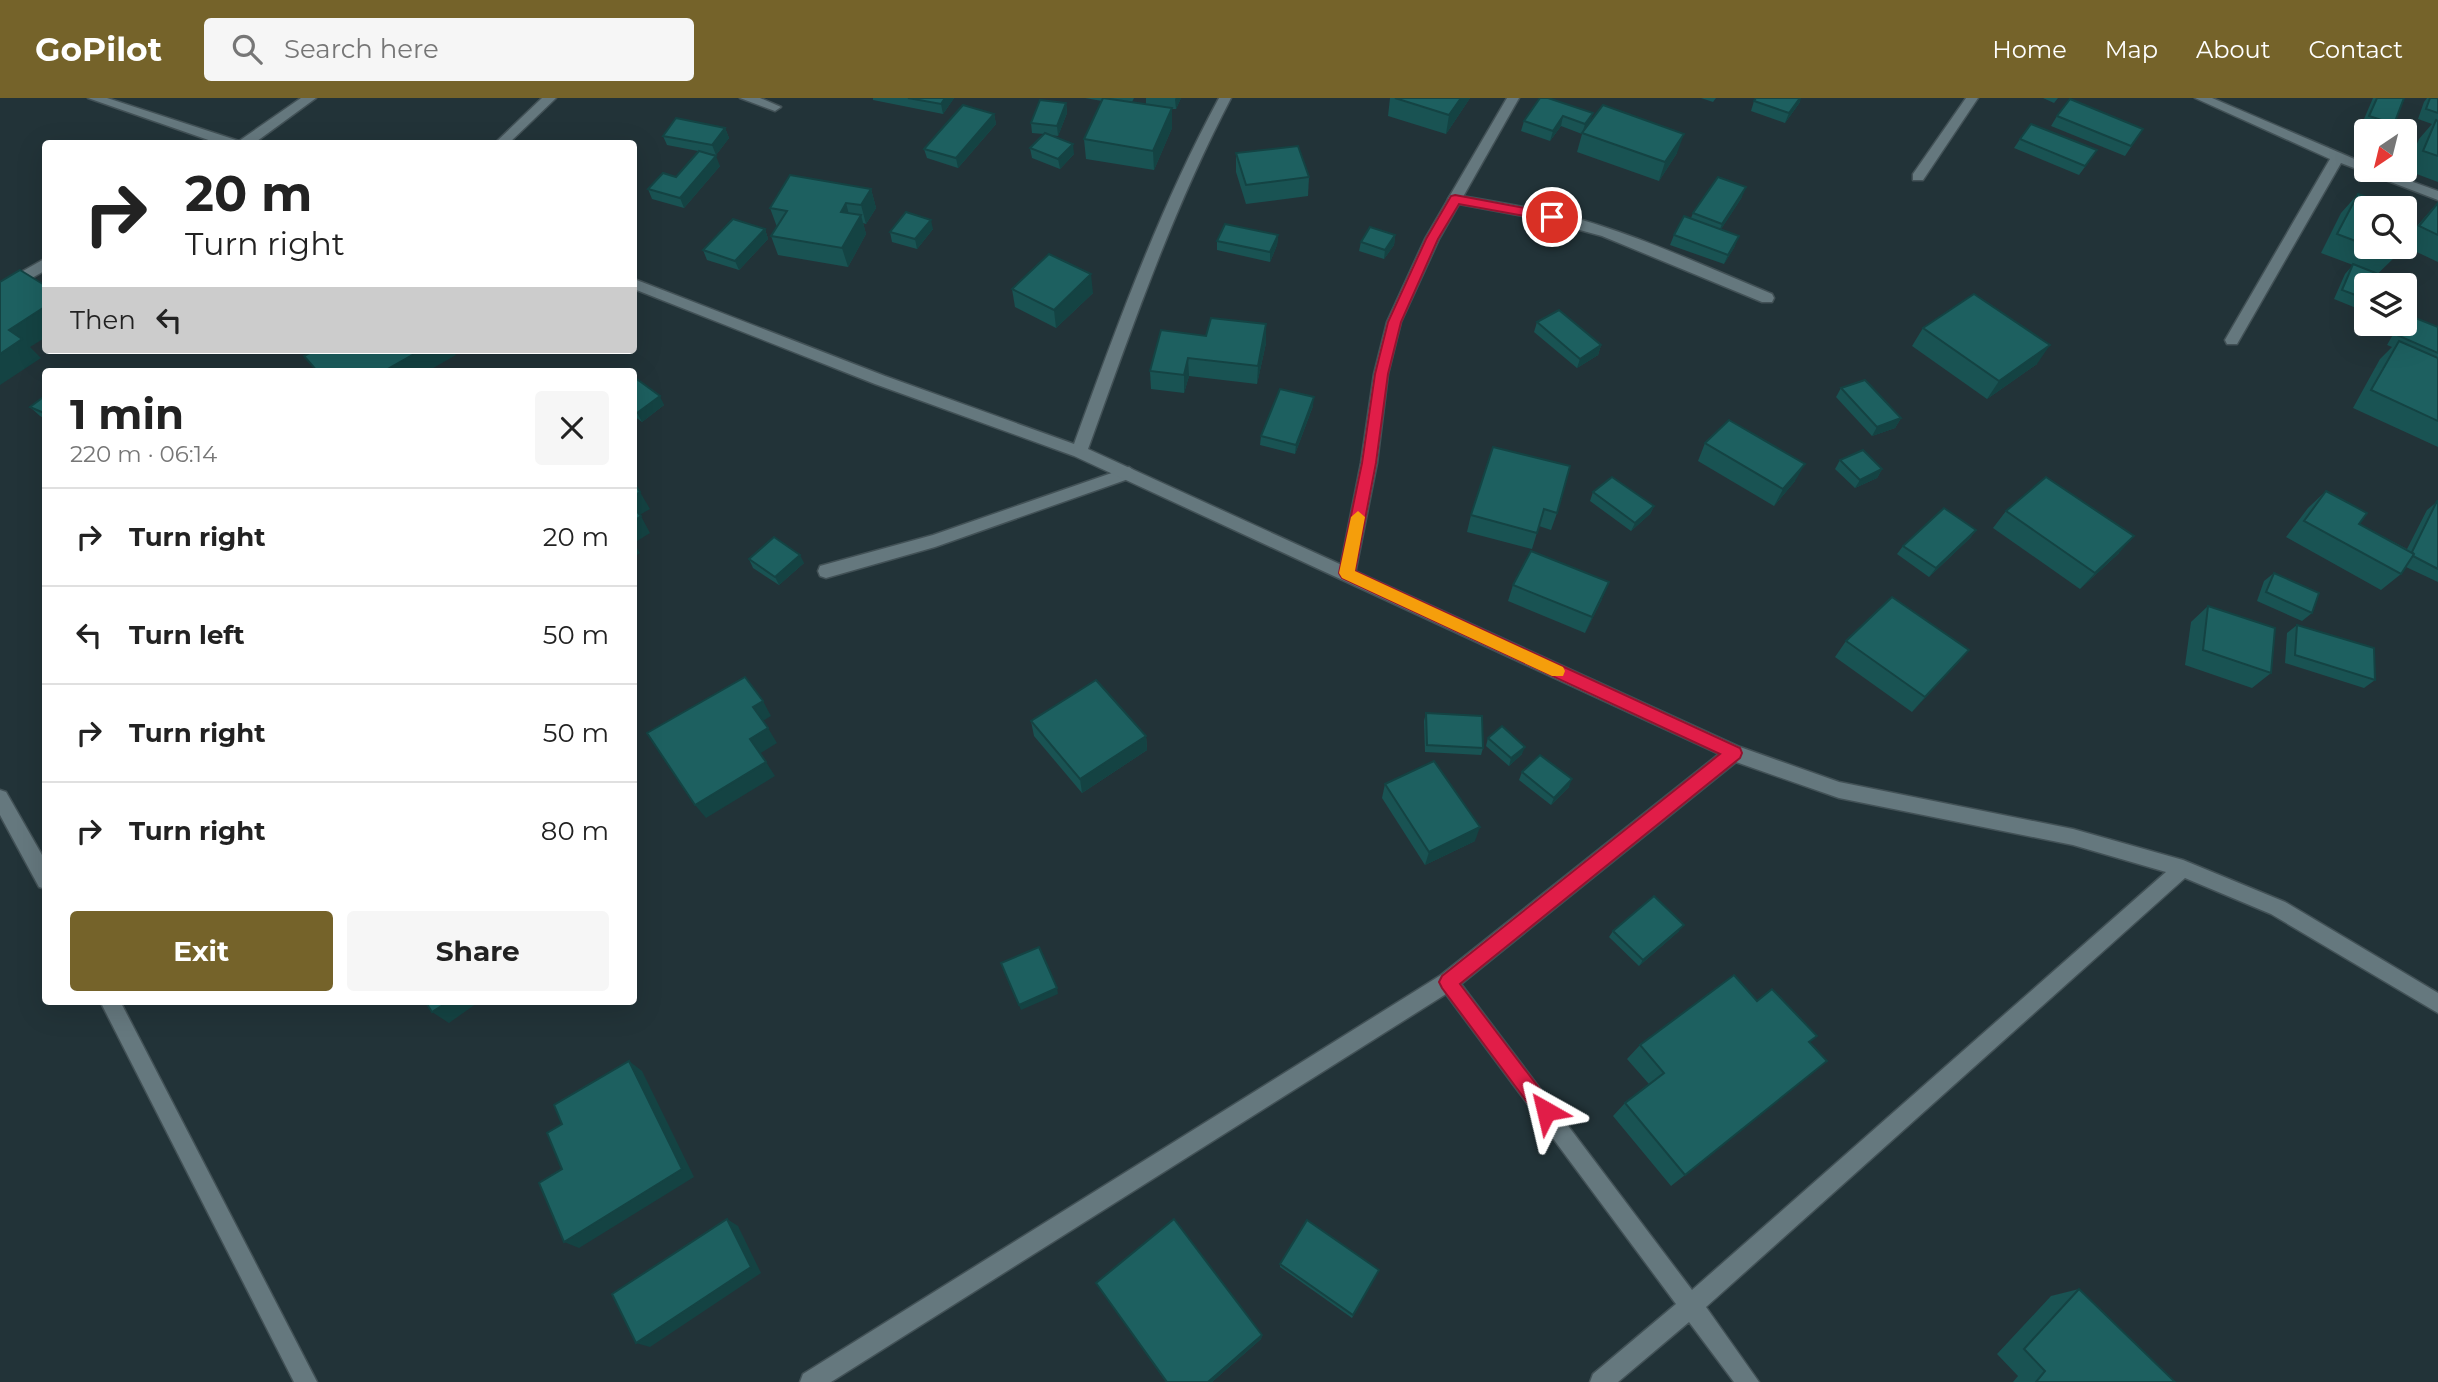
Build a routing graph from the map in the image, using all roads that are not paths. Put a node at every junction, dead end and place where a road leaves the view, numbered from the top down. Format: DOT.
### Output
graph roads {
  1 [pos="94,98"];
  2 [pos="310,98"];
  3 [pos="550,98"];
  4 [pos="746,98"];
  5 [pos="1225,98"];
  6 [pos="1513,98"];
  7 [pos="1972,98"];
  8 [pos="2201,98"];
  9 [pos="775,107"];
  10 [pos="224,140"];
  11 [pos="249,140"];
  12 [pos="504,140"];
  13 [pos="2337,158"];
  14 [pos="2354,164"];
  15 [pos="1918,177"];
  16 [pos="2401,182"];
  17 [pos="2438,196"];
  18 [pos="1455,199"];
  19 [pos="42,265"];
  20 [pos="637,285"];
  21 [pos="0,291"];
  22 [pos="1767,298"];
  23 [pos="2232,340"];
  24 [pos="1079,452"];
  25 [pos="1129,473"];
  26 [pos="826,571"];
  27 [pos="1347,573"];
  28 [pos="1734,753"];
  29 [pos="0,798"];
  30 [pos="2183,868"];
  31 [pos="42,874"];
  32 [pos="1448,982"];
  33 [pos="2438,1004"];
  34 [pos="112,1005"];
  35 [pos="1692,1305"];
  36 [pos="306,1382"];
  37 [pos="811,1382"];
  38 [pos="1601,1382"];
  39 [pos="1748,1382"];
  1 -- 10 [label="street"];
  2 -- 11 [label="street"];
  3 -- 12 [label="street"];
  4 -- 9 [label="street"];
  5 -- 24 [label="street"];
  6 -- 18 [label="street"];
  7 -- 15 [label="street"];
  8 -- 13 [label="street"];
  13 -- 14 [label="street"];
  13 -- 23 [label="street"];
  16 -- 17 [label="street"];
  18 -- 22 [label="street"];
  18 -- 27 [label="street"];
  19 -- 21 [label="street"];
  20 -- 24 [label="street"];
  24 -- 25 [label="street"];
  25 -- 26 [label="street"];
  25 -- 27 [label="street"];
  27 -- 28 [label="street"];
  28 -- 30 [label="street"];
  28 -- 32 [label="street"];
  29 -- 31 [label="street"];
  30 -- 33 [label="street"];
  30 -- 35 [label="street"];
  32 -- 35 [label="street"];
  32 -- 37 [label="street"];
  34 -- 36 [label="street"];
  35 -- 38 [label="street"];
  35 -- 39 [label="street"];
}
